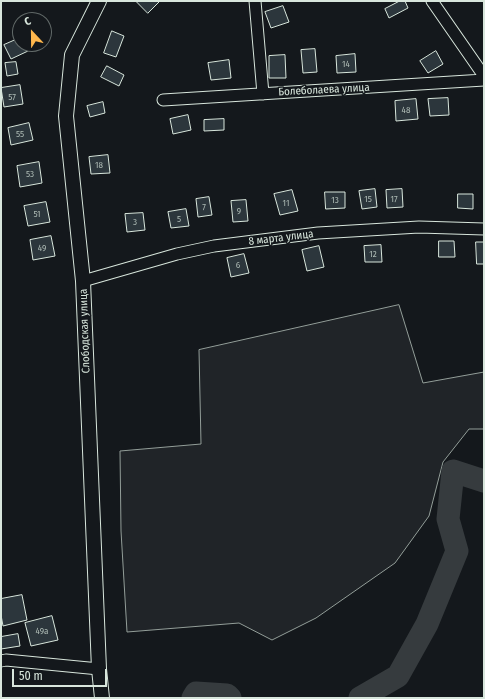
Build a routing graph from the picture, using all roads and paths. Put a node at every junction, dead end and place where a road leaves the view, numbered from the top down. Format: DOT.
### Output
graph roads {
  1 [pos="99,1"];
  2 [pos="255,1"];
  3 [pos="432,1"];
  4 [pos="484,76"];
  5 [pos="484,80"];
  6 [pos="263,94"];
  7 [pos="163,100"];
  8 [pos="484,230"];
  9 [pos="83,281"];
  10 [pos="1,661"];
  11 [pos="99,669"];
  12 [pos="102,698"];
  1 -- 9 [label="street, Слободская улица"];
  2 -- 6 [label="street"];
  3 -- 4 [label="street"];
  5 -- 6 [label="street, Болеболаева улица"];
  6 -- 7 [label="street, Болеболаева улица"];
  8 -- 9 [label="street, 8 марта улица"];
  9 -- 11 [label="street, Слободская улица"];
  10 -- 11 [label="street"];
  11 -- 12 [label="street, Слободская улица"];
}
